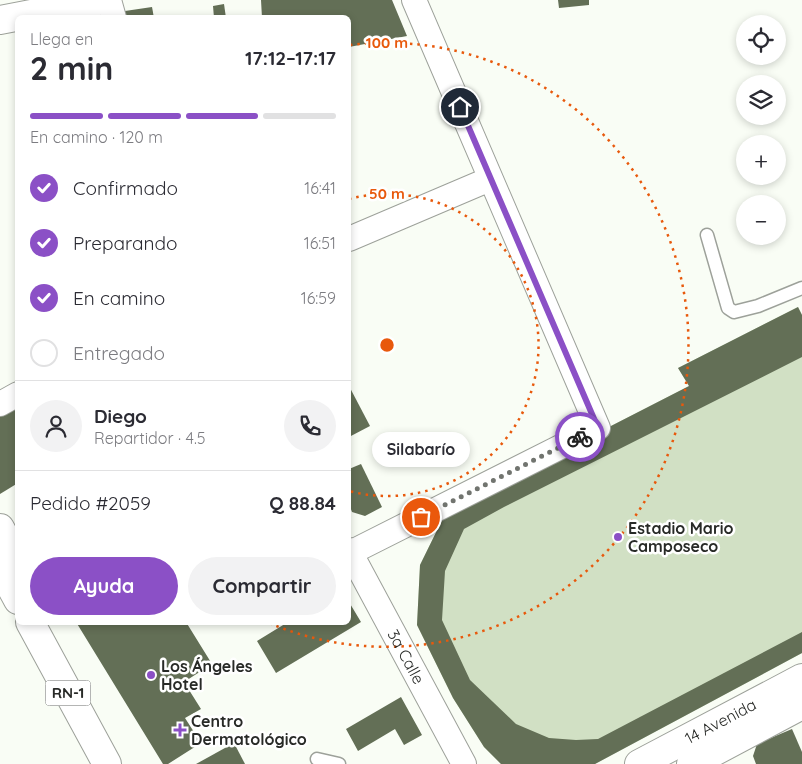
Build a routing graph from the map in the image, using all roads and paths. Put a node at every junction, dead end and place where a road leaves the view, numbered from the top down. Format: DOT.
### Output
graph roads {
  1 [pos="104,0"];
  2 [pos="108,0"];
  3 [pos="414,0"];
  4 [pos="26,15"];
  5 [pos="113,15"];
  6 [pos="15,17"];
  7 [pos="0,20"];
  8 [pos="490,179"];
  9 [pos="707,235"];
  10 [pos="351,238"];
  11 [pos="802,288"];
  12 [pos="15,396"];
  13 [pos="0,404"];
  14 [pos="0,528"];
  15 [pos="351,552"];
  16 [pos="351,554"];
  17 [pos="15,556"];
  18 [pos="0,567"];
  19 [pos="15,594"];
  20 [pos="32,625"];
  21 [pos="53,625"];
  22 [pos="802,678"];
  23 [pos="802,705"];
  24 [pos="729,743"];
  25 [pos="317,759"];
  26 [pos="106,764"];
  27 [pos="127,764"];
  28 [pos="339,764"];
  29 [pos="464,764"];
  30 [pos="639,764"];
  31 [pos="692,764"];
  1 -- 4 [label="street"];
  2 -- 5 [label="street"];
  3 -- 8 [label="street"];
  6 -- 7 [label="street"];
  8 -- 10 [label="street"];
  8 -- 15 [label="street"];
  9 -- 11 [label="lane"];
  12 -- 13 [label="street"];
  14 -- 17 [label="street"];
  16 -- 29 [label="street, 3a Calle"];
  18 -- 19 [label="street"];
  20 -- 26 [label="street, RN-1"];
  21 -- 27 [label="street, RN-1"];
  22 -- 24 [label="street, 14 Avenida"];
  23 -- 24 [label="street, 14 Avenida"];
  24 -- 30 [label="street, 14 Avenida"];
  24 -- 31 [label="street, 14 Avenida"];
  25 -- 28 [label="lane"];
}
